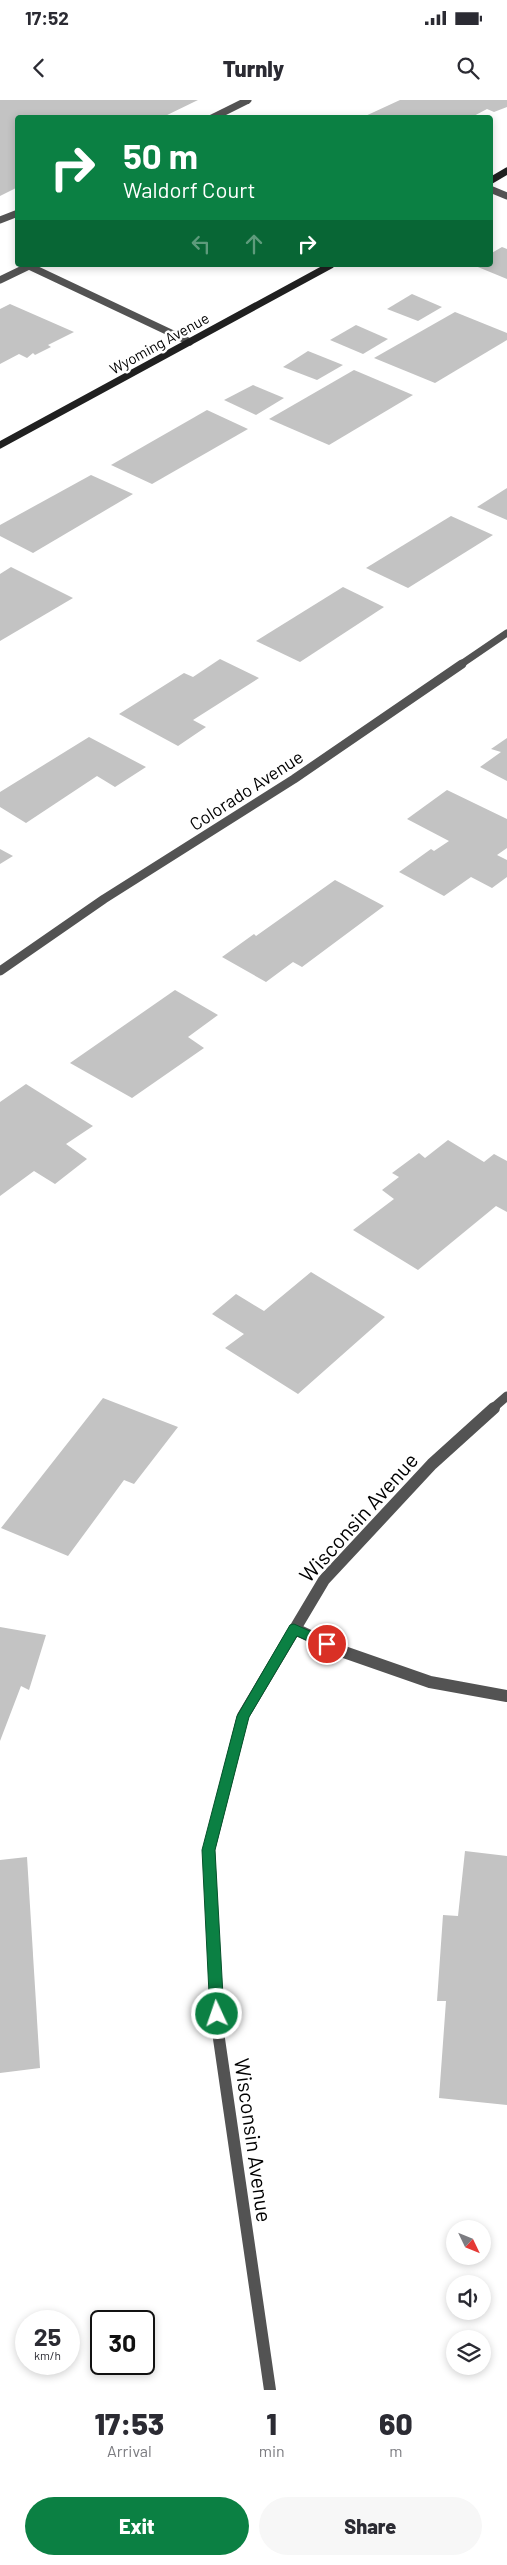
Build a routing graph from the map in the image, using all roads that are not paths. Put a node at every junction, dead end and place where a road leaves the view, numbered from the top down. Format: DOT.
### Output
graph roads {
  1 [pos="248,100"];
  2 [pos="218,115"];
  3 [pos="507,171"];
  4 [pos="493,179"];
  5 [pos="493,190"];
  6 [pos="507,196"];
  7 [pos="15,214"];
  8 [pos="0,220"];
  9 [pos="27,267"];
  10 [pos="31,267"];
  11 [pos="327,267"];
  12 [pos="0,280"];
  13 [pos="190,342"];
  14 [pos="0,445"];
  15 [pos="507,633"];
  16 [pos="0,971"];
  17 [pos="507,1396"];
  18 [pos="294,1629"];
  19 [pos="507,1696"];
  20 [pos="270,2390"];
  1 -- 2 [label="street"];
  3 -- 4 [label="street"];
  5 -- 6 [label="street"];
  7 -- 8 [label="street"];
  9 -- 12 [label="street"];
  10 -- 13 [label="street"];
  11 -- 13 [label="street, Wyoming Avenue"];
  13 -- 14 [label="street, Wyoming Avenue"];
  15 -- 16 [label="street, Colorado Avenue"];
  17 -- 18 [label="street, Wisconsin Avenue"];
  18 -- 19 [label="street"];
  18 -- 20 [label="street, Wisconsin Avenue"];
}
